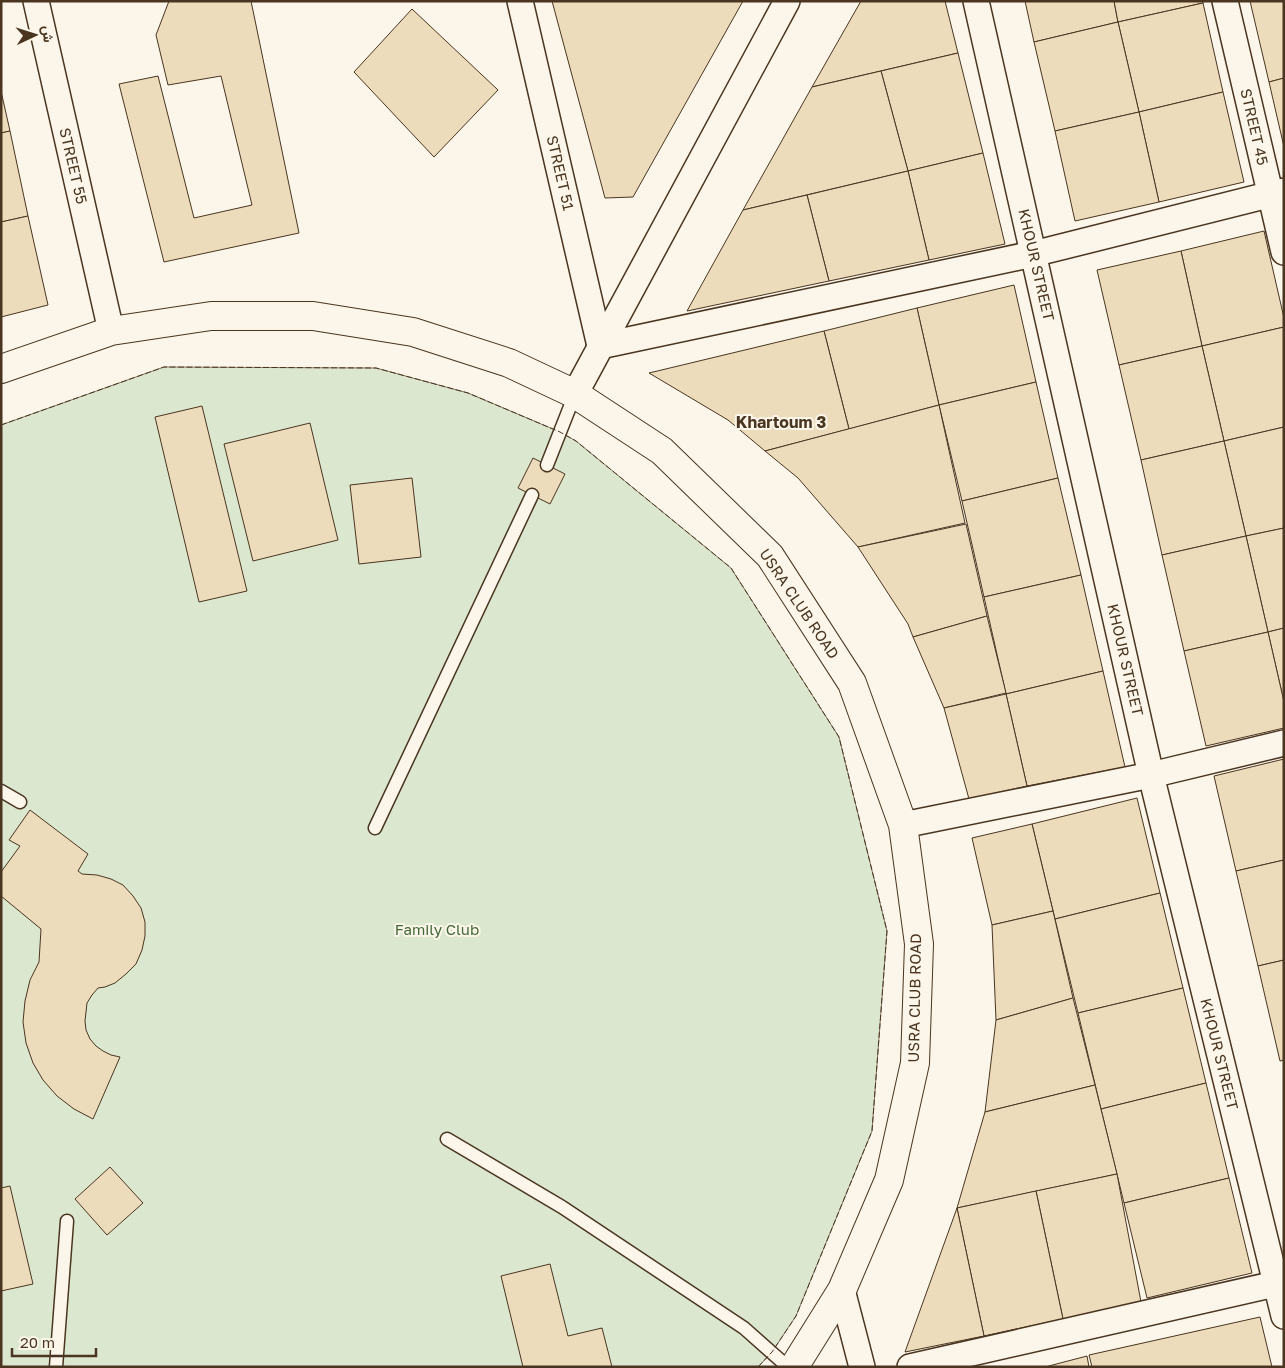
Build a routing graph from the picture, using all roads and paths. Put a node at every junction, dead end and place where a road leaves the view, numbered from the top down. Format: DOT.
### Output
graph roads {
  1 [pos="36,1"];
  2 [pos="520,1"];
  3 [pos="787,1"];
  4 [pos="976,1"];
  5 [pos="1225,1"];
  6 [pos="1277,192"];
  7 [pos="1284,252"];
  8 [pos="1033,254"];
  9 [pos="111,331"];
  10 [pos="600,346"];
  11 [pos="1,368"];
  12 [pos="575,394"];
  13 [pos="547,466"];
  14 [pos="532,495"];
  15 [pos="1284,743"];
  16 [pos="1152,775"];
  17 [pos="1,791"];
  18 [pos="20,802"];
  19 [pos="903,825"];
  20 [pos="375,828"];
  21 [pos="447,1138"];
  22 [pos="67,1221"];
  23 [pos="1280,1283"];
  24 [pos="842,1290"];
  25 [pos="1284,1316"];
  26 [pos="56,1367"];
  27 [pos="788,1367"];
  28 [pos="794,1367"];
  29 [pos="862,1367"];
  30 [pos="910,1367"];
  1 -- 9 [label="street, STREET 55"];
  2 -- 10 [label="street, STREET 51"];
  3 -- 10 [label="street"];
  4 -- 8 [label="street, KHOUR STREET"];
  5 -- 6 [label="street, STREET 45"];
  6 -- 7 [label="street, STREET 45"];
  6 -- 8 [label="street"];
  8 -- 10 [label="street"];
  8 -- 16 [label="street, KHOUR STREET"];
  9 -- 11 [label="street, USRA CLUB ROAD"];
  9 -- 12 [label="street, USRA CLUB ROAD"];
  10 -- 12 [label="street"];
  12 -- 13 [label="lane"];
  12 -- 19 [label="street, USRA CLUB ROAD"];
  14 -- 20 [label="lane"];
  15 -- 16 [label="street"];
  16 -- 19 [label="street"];
  16 -- 23 [label="street, KHOUR STREET"];
  17 -- 18 [label="lane"];
  19 -- 24 [label="street, USRA CLUB ROAD"];
  21 -- 27 [label="lane"];
  22 -- 26 [label="lane"];
  23 -- 25 [label="street, KHOUR STREET"];
  23 -- 30 [label="street"];
  24 -- 28 [label="street, USRA CLUB ROAD"];
  24 -- 29 [label="street"];
}
